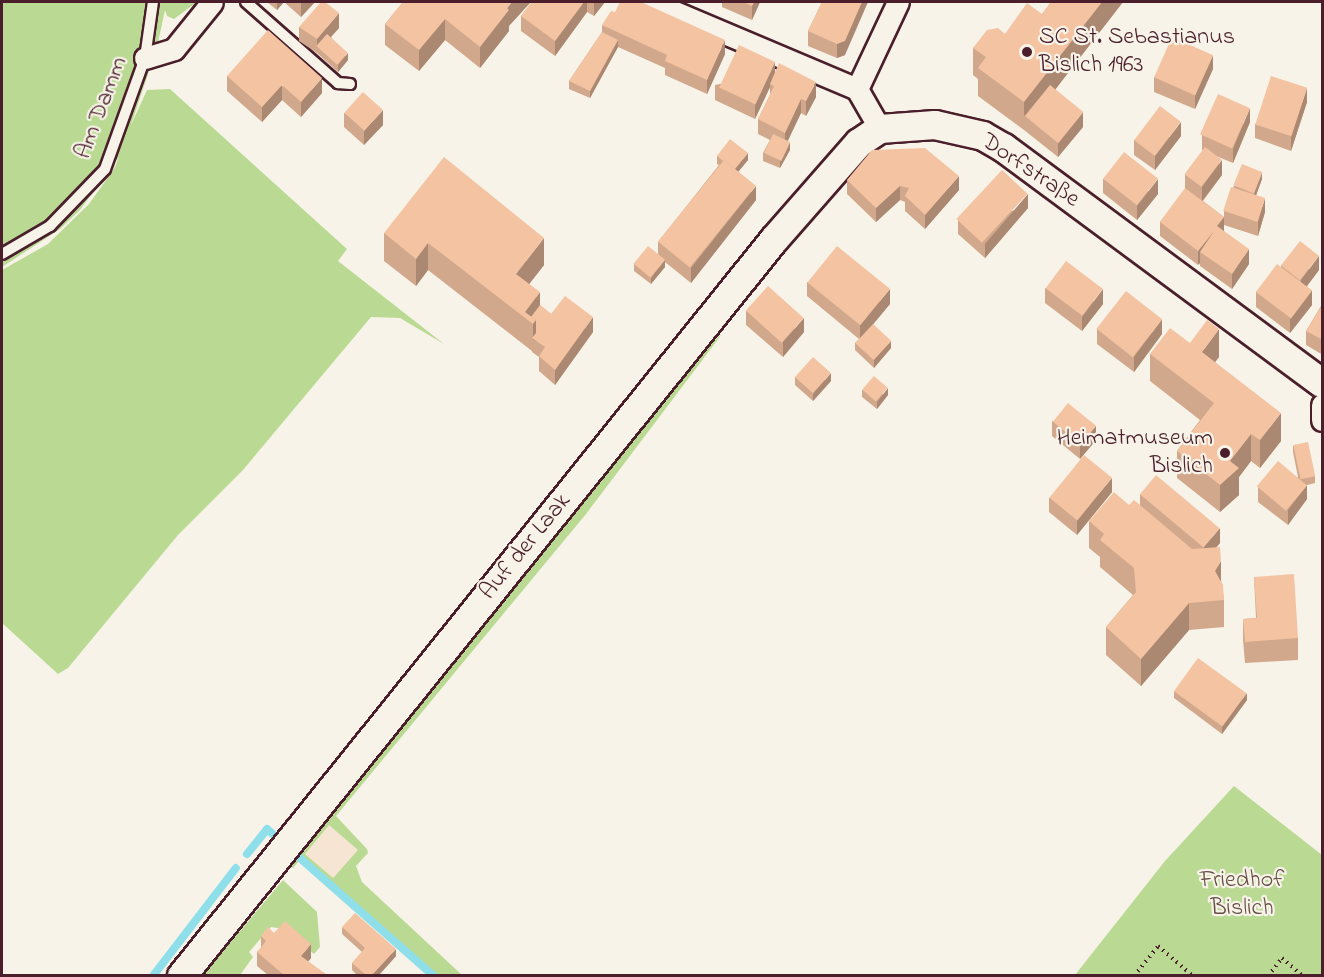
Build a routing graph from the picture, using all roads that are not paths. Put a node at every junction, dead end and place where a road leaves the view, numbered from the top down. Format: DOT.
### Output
graph roads {
  1 [pos="153,2"];
  2 [pos="212,2"];
  3 [pos="246,2"];
  4 [pos="651,2"];
  5 [pos="898,2"];
  6 [pos="145,58"];
  7 [pos="350,84"];
  8 [pos="857,89"];
  9 [pos="880,129"];
  10 [pos="2,255"];
  11 [pos="1323,383"];
  12 [pos="1323,405"];
  13 [pos="1323,420"];
  14 [pos="182,975"];
  1 -- 6 [label="lane, Am Damm"];
  2 -- 6 [label="street"];
  3 -- 7 [label="lane"];
  4 -- 8 [label="street"];
  5 -- 8 [label="street"];
  6 -- 10 [label="lane, Am Damm"];
  8 -- 9 [label="street"];
  9 -- 11 [label="main road, Dorfstraße"];
  9 -- 14 [label="main road, Auf der Laak"];
  12 -- 13 [label="street"];
}
